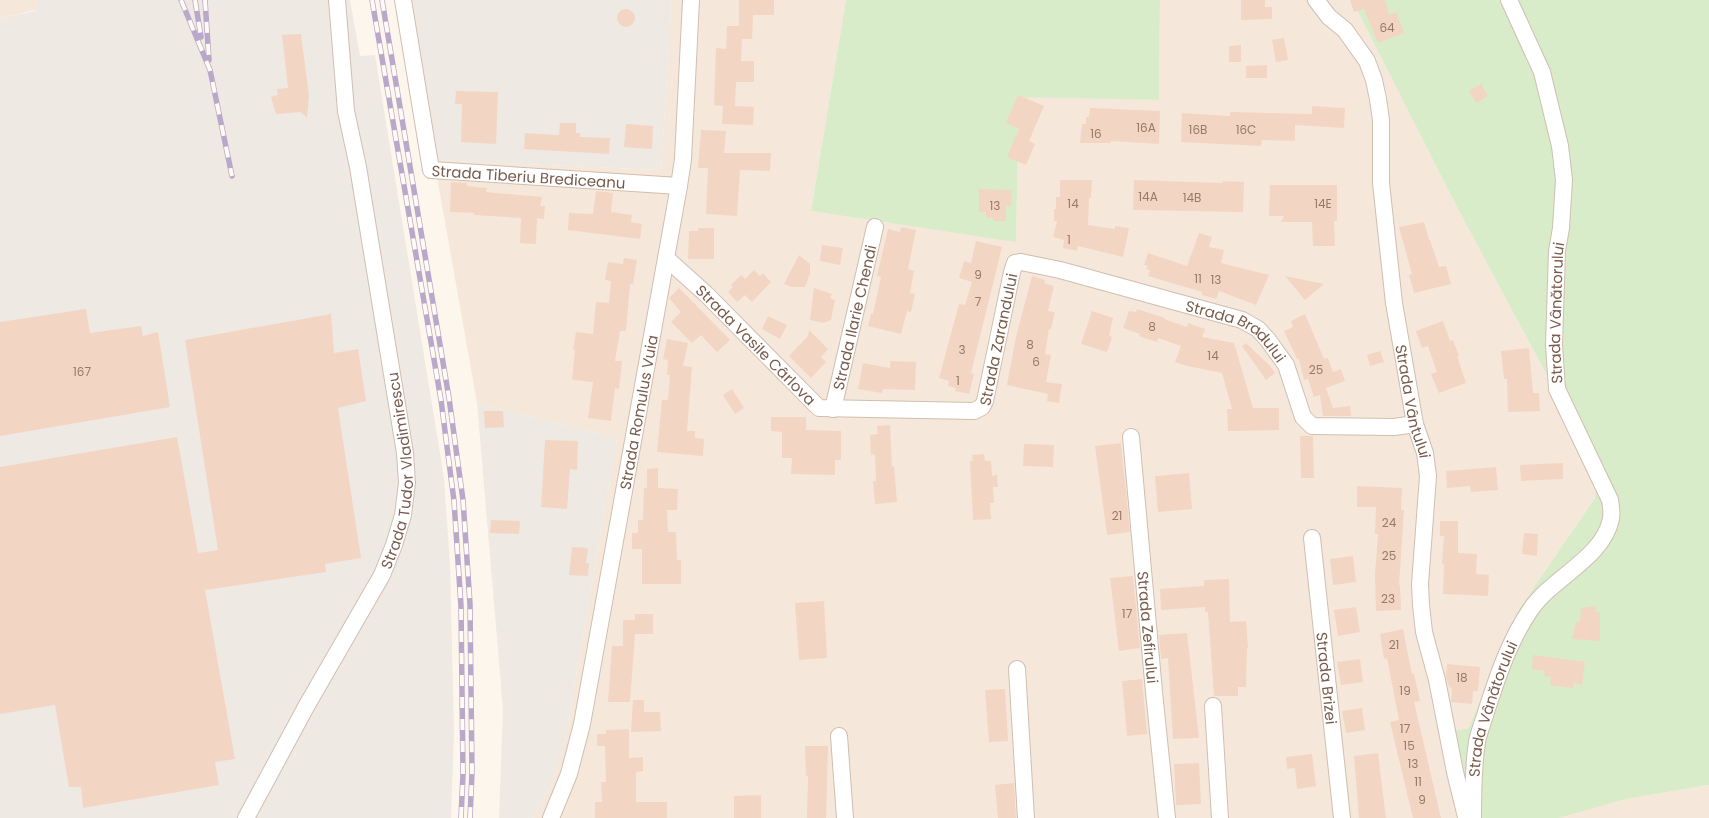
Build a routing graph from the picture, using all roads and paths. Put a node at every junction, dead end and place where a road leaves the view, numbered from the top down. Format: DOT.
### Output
graph roads {
  1 [pos="337,0"];
  2 [pos="402,0"];
  3 [pos="691,0"];
  4 [pos="1316,0"];
  5 [pos="1509,0"];
  6 [pos="679,186"];
  7 [pos="875,227"];
  8 [pos="666,258"];
  9 [pos="1015,263"];
  10 [pos="833,409"];
  11 [pos="974,411"];
  12 [pos="1415,424"];
  13 [pos="1131,438"];
  14 [pos="1312,538"];
  15 [pos="1016,669"];
  16 [pos="1213,706"];
  17 [pos="839,736"];
  18 [pos="246,818"];
  19 [pos="552,818"];
  20 [pos="845,818"];
  21 [pos="1026,818"];
  22 [pos="1167,818"];
  23 [pos="1220,818"];
  24 [pos="1342,818"];
  25 [pos="1466,818"];
  26 [pos="1473,818"];
  1 -- 18 [label="street, Strada Tudor Vladimirescu"];
  2 -- 6 [label="street, Strada Tiberiu Brediceanu"];
  3 -- 6 [label="street, Strada Romulus Vuia"];
  4 -- 12 [label="street, Strada Vântului"];
  5 -- 26 [label="street, Strada Vânătorului"];
  6 -- 8 [label="street, Strada Romulus Vuia"];
  7 -- 10 [label="street, Strada Ilarie Chendi"];
  8 -- 10 [label="street, Strada Vasile Cârlova"];
  8 -- 19 [label="street, Strada Romulus Vuia"];
  9 -- 11 [label="street, Strada Zarandului"];
  9 -- 12 [label="street, Strada Bradului"];
  10 -- 11 [label="street, Strada Vasile Cârlova"];
  12 -- 25 [label="street, Strada Vântului"];
  13 -- 22 [label="street, Strada Zefirului"];
  14 -- 24 [label="street, Strada Brizei"];
  15 -- 21 [label="street"];
  16 -- 23 [label="street"];
  17 -- 20 [label="street"];
}
